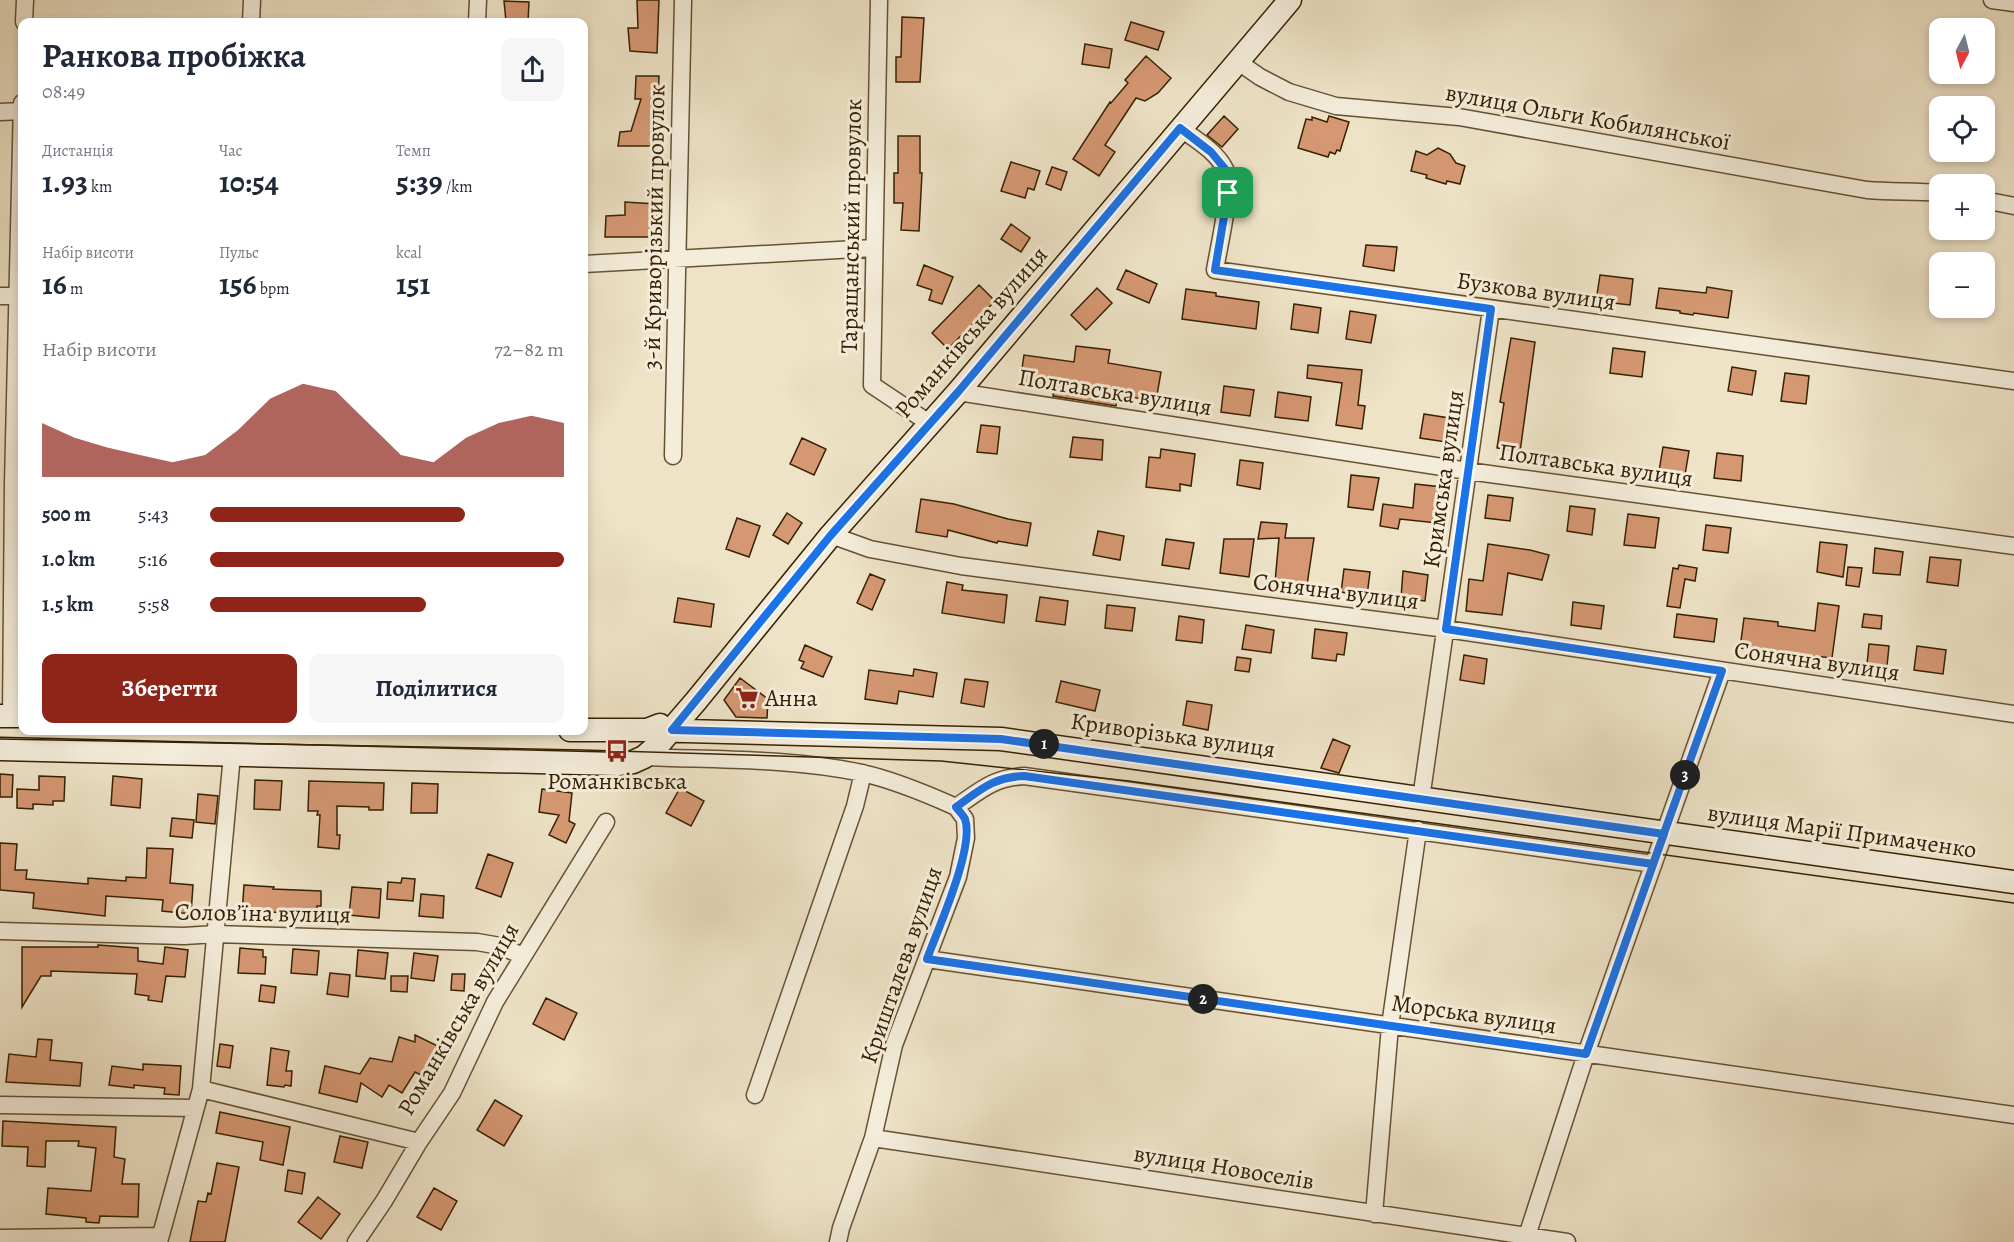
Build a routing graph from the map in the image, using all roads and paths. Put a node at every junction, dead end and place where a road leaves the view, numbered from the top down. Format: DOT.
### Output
graph roads {
  1 [pos="25,0"];
  2 [pos="252,0"];
  3 [pos="478,0"];
  4 [pos="684,0"];
  5 [pos="879,0"];
  6 [pos="1290,0"];
  7 [pos="1992,0"];
  8 [pos="2014,3"];
  9 [pos="24,18"];
  10 [pos="251,18"];
  11 [pos="477,18"];
  12 [pos="1237,61"];
  13 [pos="18,111"];
  14 [pos="0,112"];
  15 [pos="1180,128"];
  16 [pos="1929,192"];
  17 [pos="1995,202"];
  18 [pos="2014,206"];
  19 [pos="874,248"];
  20 [pos="678,259"];
  21 [pos="588,264"];
  22 [pos="18,295"];
  23 [pos="0,296"];
  24 [pos="1491,309"];
  25 [pos="18,324"];
  26 [pos="2014,381"];
  27 [pos="958,392"];
  28 [pos="929,423"];
  29 [pos="673,456"];
  30 [pos="1468,471"];
  31 [pos="7,483"];
  32 [pos="831,535"];
  33 [pos="2014,546"];
  34 [pos="1446,629"];
  35 [pos="1722,671"];
  36 [pos="696,701"];
  37 [pos="2014,714"];
  38 [pos="11,716"];
  39 [pos="588,730"];
  40 [pos="647,730"];
  41 [pos="672,730"];
  42 [pos="0,749"];
  43 [pos="232,755"];
  44 [pos="644,757"];
  45 [pos="863,773"];
  46 [pos="1421,799"];
  47 [pos="956,807"];
  48 [pos="606,822"];
  49 [pos="1418,831"];
  50 [pos="1664,834"];
  51 [pos="1653,864"];
  52 [pos="2014,882"];
  53 [pos="0,931"];
  54 [pos="216,934"];
  55 [pos="523,956"];
  56 [pos="927,959"];
  57 [pos="1390,1026"];
  58 [pos="1586,1054"];
  59 [pos="201,1089"];
  60 [pos="755,1095"];
  61 [pos="0,1105"];
  62 [pos="194,1108"];
  63 [pos="2014,1115"];
  64 [pos="873,1138"];
  65 [pos="419,1142"];
  66 [pos="1374,1214"];
  67 [pos="0,1238"];
  68 [pos="160,1239"];
  69 [pos="1526,1239"];
  70 [pos="356,1242"];
  71 [pos="838,1242"];
  72 [pos="1567,1242"];
  1 -- 9 [label="street"];
  2 -- 10 [label="street"];
  3 -- 11 [label="street"];
  4 -- 20 [label="street, 3-й Криворізький провулок"];
  5 -- 19 [label="street, Таращанський провулок"];
  6 -- 12 [label="main road, Романківська вулиця"];
  7 -- 8 [label="street"];
  12 -- 15 [label="main road, Романківська вулиця"];
  12 -- 16 [label="street, вулиця Ольги Кобилянської"];
  13 -- 14 [label="street"];
  15 -- 24 [label="street, Бузкова вулиця"];
  15 -- 27 [label="main road, Романківська вулиця"];
  17 -- 18 [label="street"];
  19 -- 20 [label="street"];
  19 -- 28 [label="street, Таращанський провулок"];
  20 -- 21 [label="street"];
  20 -- 29 [label="street, 3-й Криворізький провулок"];
  22 -- 23 [label="street"];
  24 -- 26 [label="street, Бузкова вулиця"];
  24 -- 30 [label="street, Кримська вулиця"];
  25 -- 31 [label="street"];
  27 -- 28 [label="main road, Романківська вулиця"];
  27 -- 30 [label="street, Полтавська вулиця"];
  28 -- 32 [label="main road, Романківська вулиця"];
  30 -- 33 [label="street, Полтавська вулиця"];
  30 -- 34 [label="street, Кримська вулиця"];
  31 -- 38 [label="street"];
  32 -- 34 [label="street, Сонячна вулиця"];
  32 -- 36 [label="main road, Романківська вулиця"];
  34 -- 35 [label="street, Сонячна вулиця"];
  34 -- 46 [label="street, Кримська вулиця"];
  35 -- 37 [label="street, Сонячна вулиця"];
  35 -- 50 [label="street"];
  36 -- 40 [label="main road, Криворізька вулиця"];
  36 -- 41 [label="main road"];
  39 -- 40 [label="main road, Криворізька вулиця"];
  40 -- 41 [label="main road, Криворізька вулиця"];
  41 -- 44 [label="main road"];
  41 -- 46 [label="main road, Криворізька вулиця"];
  42 -- 43 [label="main road"];
  43 -- 44 [label="main road"];
  43 -- 54 [label="street"];
  44 -- 45 [label="street"];
  45 -- 47 [label="street"];
  45 -- 60 [label="street"];
  46 -- 50 [label="main road, Криворізька вулиця"];
  47 -- 49 [label="street"];
  47 -- 56 [label="street, Кришталева вулиця"];
  48 -- 55 [label="street, Романківська вулиця"];
  49 -- 51 [label="street"];
  49 -- 57 [label="street"];
  50 -- 51 [label="street"];
  50 -- 52 [label="main road, вулиця Марії Примаченко"];
  51 -- 58 [label="street"];
  53 -- 54 [label="street, Соловʼїна вулиця"];
  54 -- 55 [label="street, Соловʼїна вулиця"];
  54 -- 59 [label="street"];
  55 -- 65 [label="street, Романківська вулиця"];
  56 -- 57 [label="street, Морська вулиця"];
  56 -- 64 [label="street, Кришталева вулиця"];
  57 -- 58 [label="street, Морська вулиця"];
  57 -- 66 [label="street"];
  58 -- 63 [label="street, Морська вулиця"];
  58 -- 69 [label="street"];
  59 -- 62 [label="street"];
  59 -- 65 [label="street"];
  61 -- 62 [label="street"];
  62 -- 68 [label="street"];
  64 -- 66 [label="street, вулиця Новоселів"];
  64 -- 71 [label="street, Кришталева вулиця"];
  65 -- 70 [label="street, Романківська вулиця"];
  66 -- 69 [label="street, вулиця Новоселів"];
  67 -- 68 [label="street"];
  69 -- 72 [label="street, вулиця Новоселів"];
}
